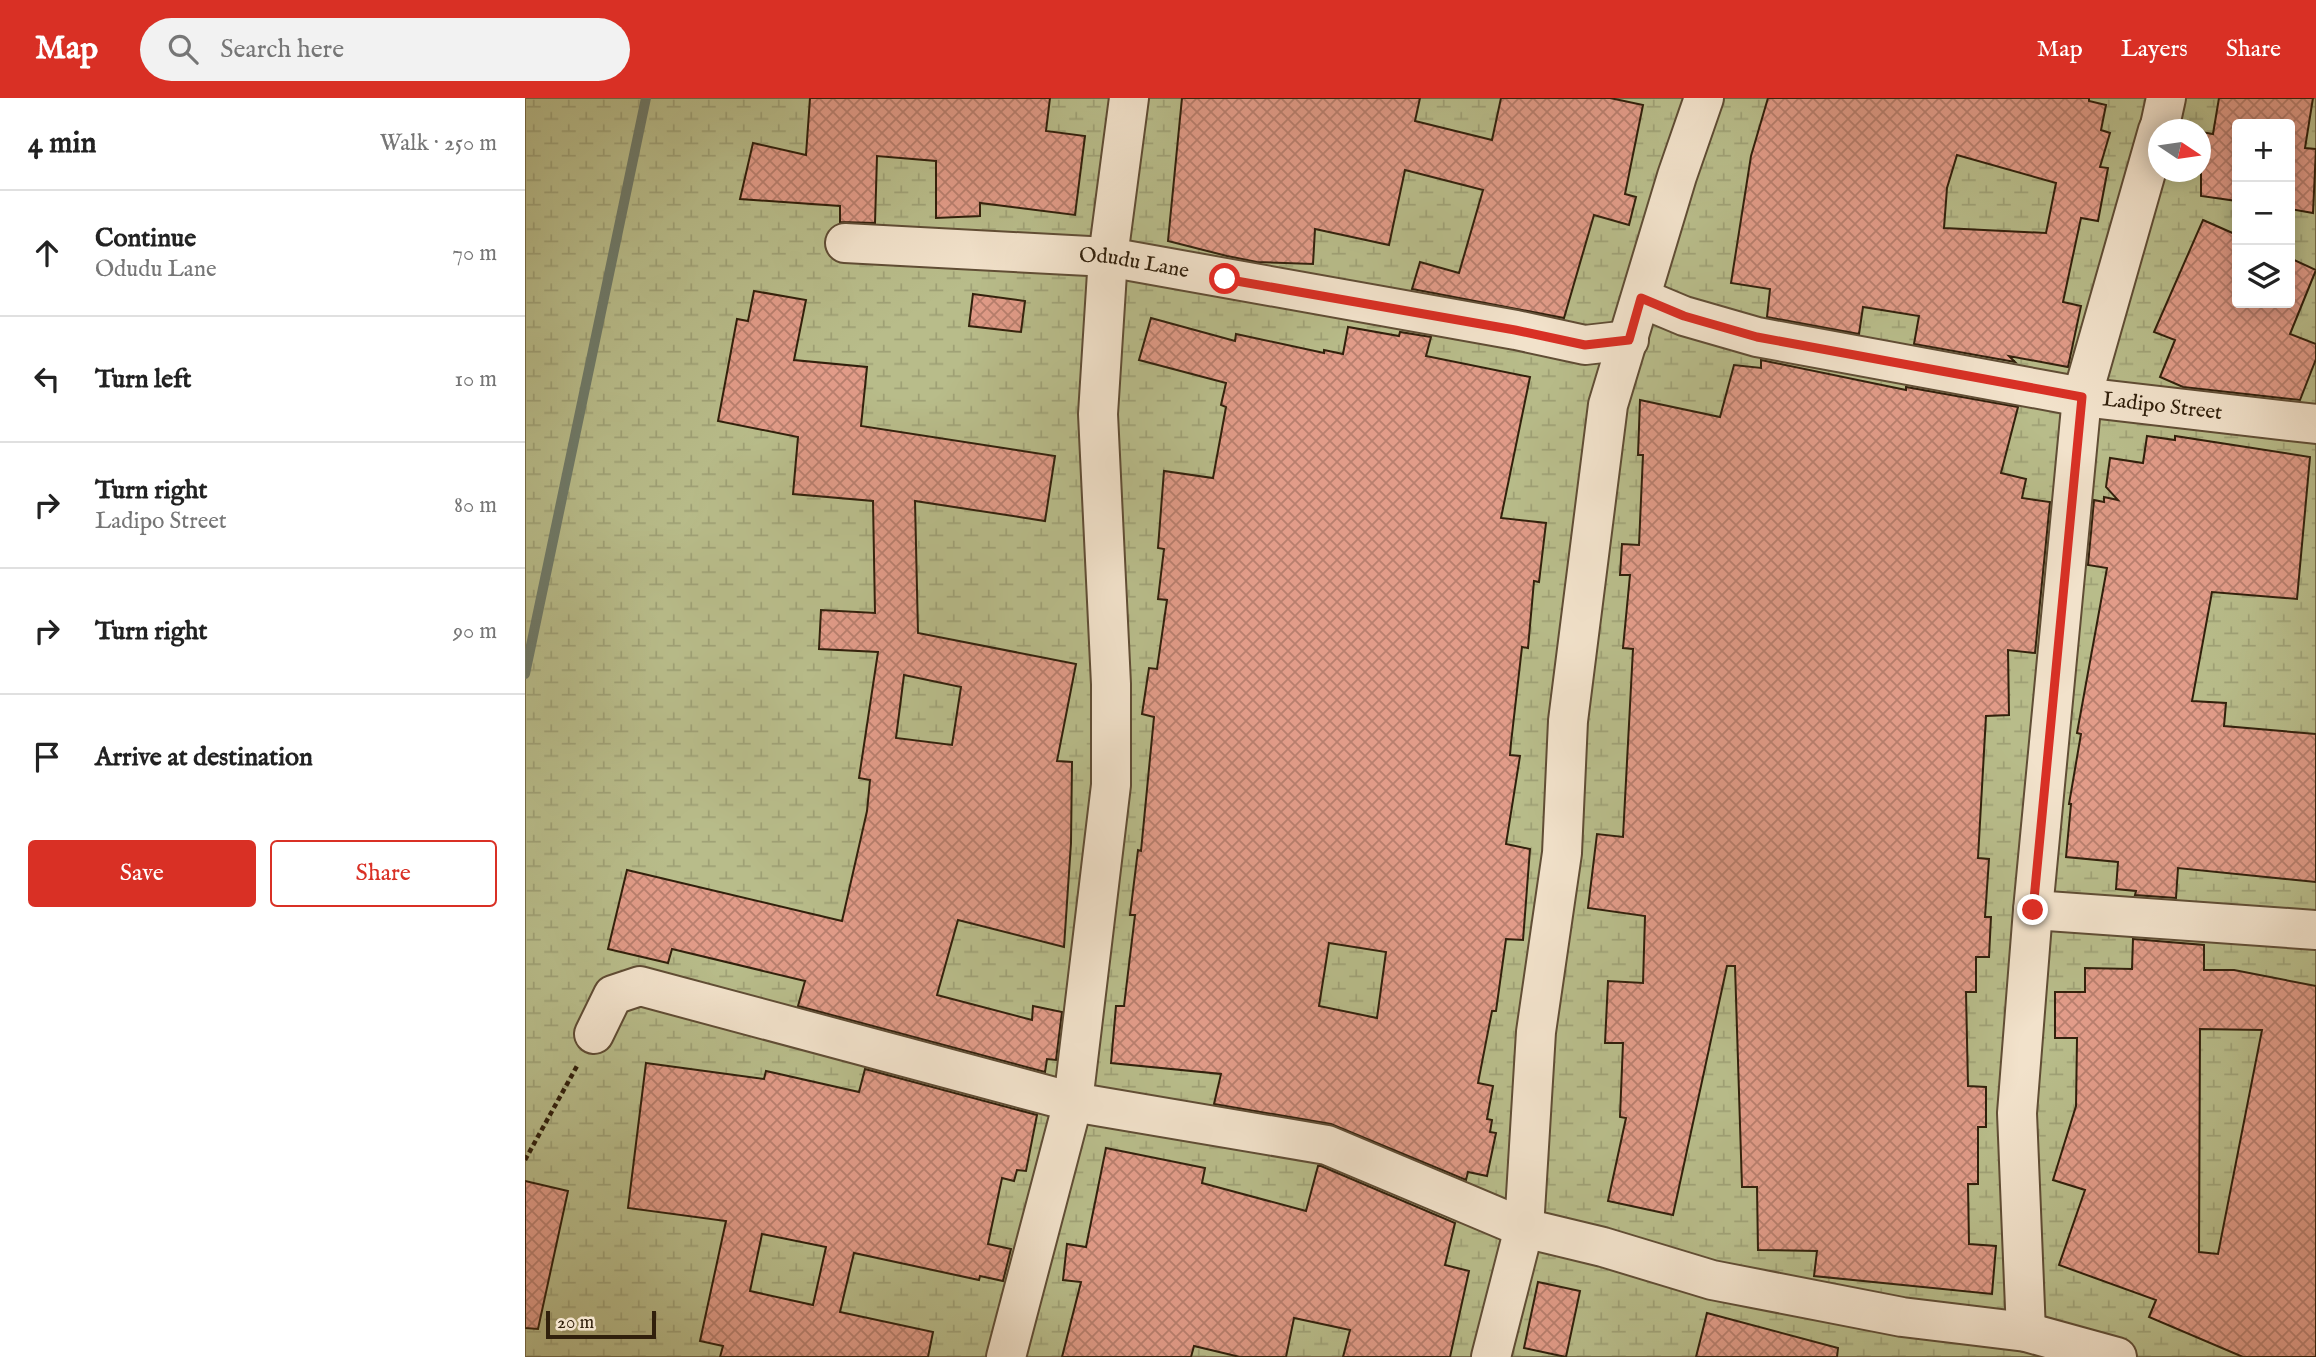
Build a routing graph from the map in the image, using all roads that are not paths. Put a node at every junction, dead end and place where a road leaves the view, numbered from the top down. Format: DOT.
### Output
graph roads {
  1 [pos="1129,98"];
  2 [pos="1704,98"];
  3 [pos="2166,98"];
  4 [pos="2161,119"];
  5 [pos="2148,168"];
  6 [pos="845,243"];
  7 [pos="1108,257"];
  8 [pos="1641,298"];
  9 [pos="1629,340"];
  10 [pos="2082,397"];
  11 [pos="2316,424"];
  12 [pos="2033,910"];
  13 [pos="2316,930"];
  14 [pos="594,1034"];
  15 [pos="1073,1102"];
  16 [pos="1524,1228"];
  17 [pos="2026,1332"];
  18 [pos="1006,1357"];
  19 [pos="1491,1357"];
  20 [pos="2117,1357"];
  1 -- 7 [label="street"];
  2 -- 8 [label="street"];
  3 -- 4 [label="street"];
  5 -- 10 [label="street"];
  6 -- 7 [label="street, Odudu Lane"];
  7 -- 9 [label="street, Odudu Lane"];
  7 -- 15 [label="street"];
  8 -- 9 [label="street"];
  8 -- 10 [label="street, Ladipo Street"];
  9 -- 16 [label="street"];
  10 -- 11 [label="street, Ladipo Street"];
  10 -- 12 [label="street"];
  12 -- 13 [label="street"];
  12 -- 17 [label="street"];
  14 -- 15 [label="street"];
  15 -- 16 [label="street"];
  15 -- 18 [label="street"];
  16 -- 17 [label="street"];
  16 -- 19 [label="street"];
  17 -- 20 [label="street"];
}
